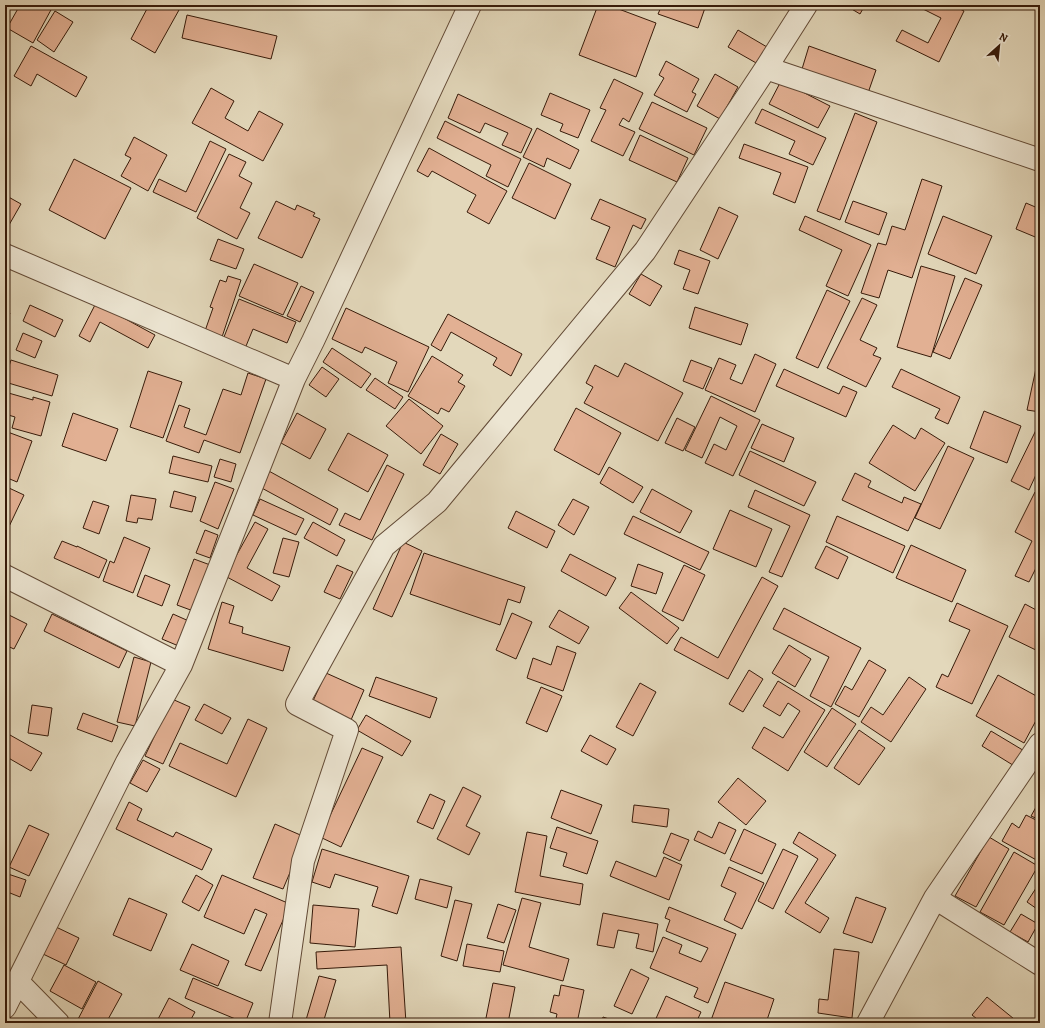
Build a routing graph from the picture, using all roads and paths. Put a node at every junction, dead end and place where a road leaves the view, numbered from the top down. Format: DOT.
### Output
graph roads {
  1 [pos="470,5"];
  2 [pos="806,5"];
  3 [pos="766,68"];
  4 [pos="1040,160"];
  5 [pos="5,254"];
  6 [pos="294,379"];
  7 [pos="5,576"];
  8 [pos="181,665"];
  9 [pos="1040,744"];
  10 [pos="935,898"];
  11 [pos="1040,964"];
  12 [pos="18,981"];
  13 [pos="5,1007"];
  14 [pos="58,1023"];
  15 [pos="280,1023"];
  16 [pos="868,1023"];
  1 -- 6 [label="street"];
  2 -- 3 [label="street"];
  3 -- 4 [label="street"];
  3 -- 15 [label="street"];
  5 -- 6 [label="street"];
  6 -- 8 [label="street"];
  7 -- 8 [label="street"];
  8 -- 12 [label="street"];
  9 -- 10 [label="street"];
  10 -- 11 [label="street"];
  10 -- 16 [label="street"];
  12 -- 13 [label="street"];
  12 -- 14 [label="street"];
}
